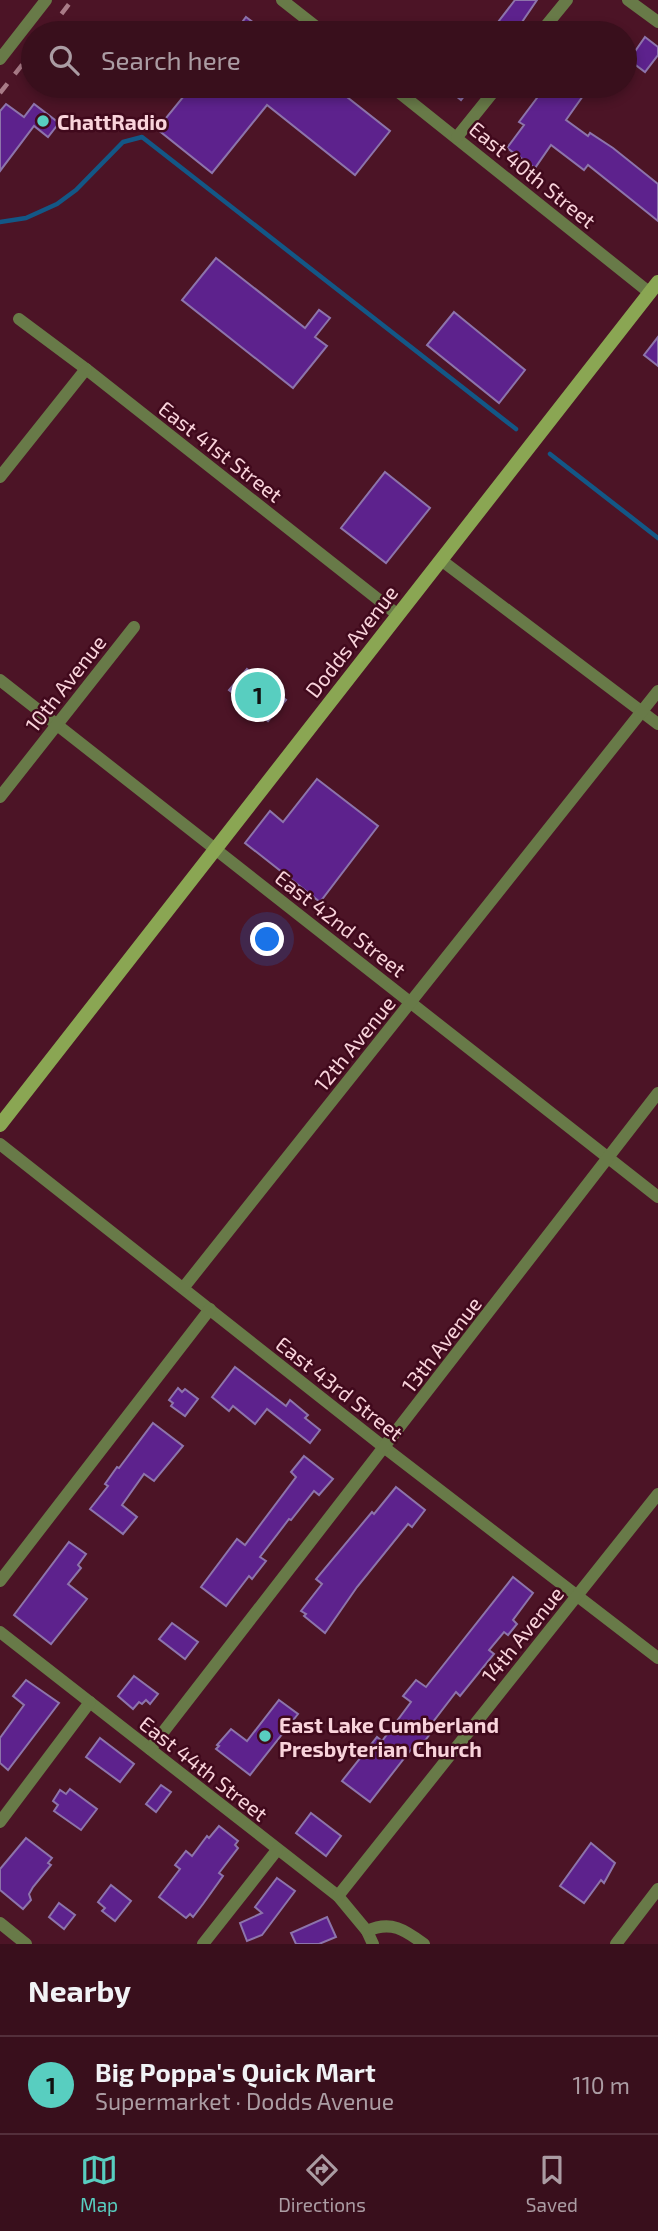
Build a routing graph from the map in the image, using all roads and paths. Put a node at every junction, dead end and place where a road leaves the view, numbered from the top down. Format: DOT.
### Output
graph roads {
  1 [pos="46,0"];
  2 [pos="282,0"];
  3 [pos="566,0"];
  4 [pos="628,0"];
  5 [pos="30,21"];
  6 [pos="309,21"];
  7 [pos="549,21"];
  8 [pos="658,22"];
  9 [pos="21,32"];
  10 [pos="0,59"];
  11 [pos="407,98"];
  12 [pos="488,98"];
  13 [pos="457,137"];
  14 [pos="654,288"];
  15 [pos="19,319"];
  16 [pos="86,369"];
  17 [pos="0,477"];
  18 [pos="441,560"];
  19 [pos="398,615"];
  20 [pos="134,626"];
  21 [pos="0,680"];
  22 [pos="658,691"];
  23 [pos="642,712"];
  24 [pos="57,724"];
  25 [pos="658,724"];
  26 [pos="0,797"];
  27 [pos="214,849"];
  28 [pos="412,1003"];
  29 [pos="658,1093"];
  30 [pos="0,1125"];
  31 [pos="0,1144"];
  32 [pos="608,1158"];
  33 [pos="658,1197"];
  34 [pos="184,1287"];
  35 [pos="210,1309"];
  36 [pos="385,1448"];
  37 [pos="658,1494"];
  38 [pos="0,1581"];
  39 [pos="578,1595"];
  40 [pos="0,1632"];
  41 [pos="658,1658"];
  42 [pos="90,1702"];
  43 [pos="150,1749"];
  44 [pos="0,1822"];
  45 [pos="277,1850"];
  46 [pos="658,1889"];
  47 [pos="338,1896"];
  48 [pos="0,1923"];
  49 [pos="367,1931"];
  50 [pos="26,1944"];
  51 [pos="204,1944"];
  52 [pos="373,1944"];
  53 [pos="424,1944"];
  54 [pos="616,1944"];
  1 -- 5 [label="street"];
  2 -- 6 [label="street"];
  3 -- 7 [label="street"];
  4 -- 8 [label="street"];
  9 -- 10 [label="street"];
  11 -- 13 [label="street, East 40th Street"];
  12 -- 13 [label="street"];
  13 -- 14 [label="street, East 40th Street"];
  14 -- 18 [label="street, Dodds Avenue"];
  15 -- 16 [label="street, East 41st Street"];
  16 -- 17 [label="street"];
  16 -- 19 [label="street, East 41st Street"];
  18 -- 19 [label="street, Dodds Avenue"];
  18 -- 23 [label="street"];
  19 -- 27 [label="street, Dodds Avenue"];
  20 -- 24 [label="street, 10th Avenue"];
  21 -- 24 [label="street, East 42nd Street"];
  22 -- 23 [label="street, 12th Avenue"];
  23 -- 25 [label="street"];
  23 -- 28 [label="street, 12th Avenue"];
  24 -- 26 [label="street, 10th Avenue"];
  24 -- 27 [label="street, East 42nd Street"];
  27 -- 28 [label="street, East 42nd Street"];
  27 -- 30 [label="street, Dodds Avenue"];
  28 -- 32 [label="street, East 42nd Street"];
  28 -- 34 [label="street, 12th Avenue"];
  29 -- 32 [label="street, 13th Avenue"];
  31 -- 34 [label="street, East 43rd Street"];
  32 -- 33 [label="street, East 42nd Street"];
  32 -- 36 [label="street, 13th Avenue"];
  34 -- 35 [label="street, East 43rd Street"];
  35 -- 36 [label="street, East 43rd Street"];
  35 -- 38 [label="street"];
  36 -- 39 [label="street, East 43rd Street"];
  36 -- 43 [label="street, 13th Avenue"];
  37 -- 39 [label="street, 14th Avenue"];
  39 -- 41 [label="street, East 43rd Street"];
  39 -- 47 [label="street, 14th Avenue"];
  40 -- 42 [label="street, East 44th Street"];
  42 -- 43 [label="street, East 44th Street"];
  42 -- 44 [label="street"];
  43 -- 45 [label="street, East 44th Street"];
  45 -- 47 [label="street, East 44th Street"];
  45 -- 51 [label="street"];
  46 -- 54 [label="street"];
  47 -- 49 [label="street, East 44th Street"];
  48 -- 50 [label="street"];
  49 -- 52 [label="street, East 44th Street"];
  49 -- 53 [label="street"];
}
